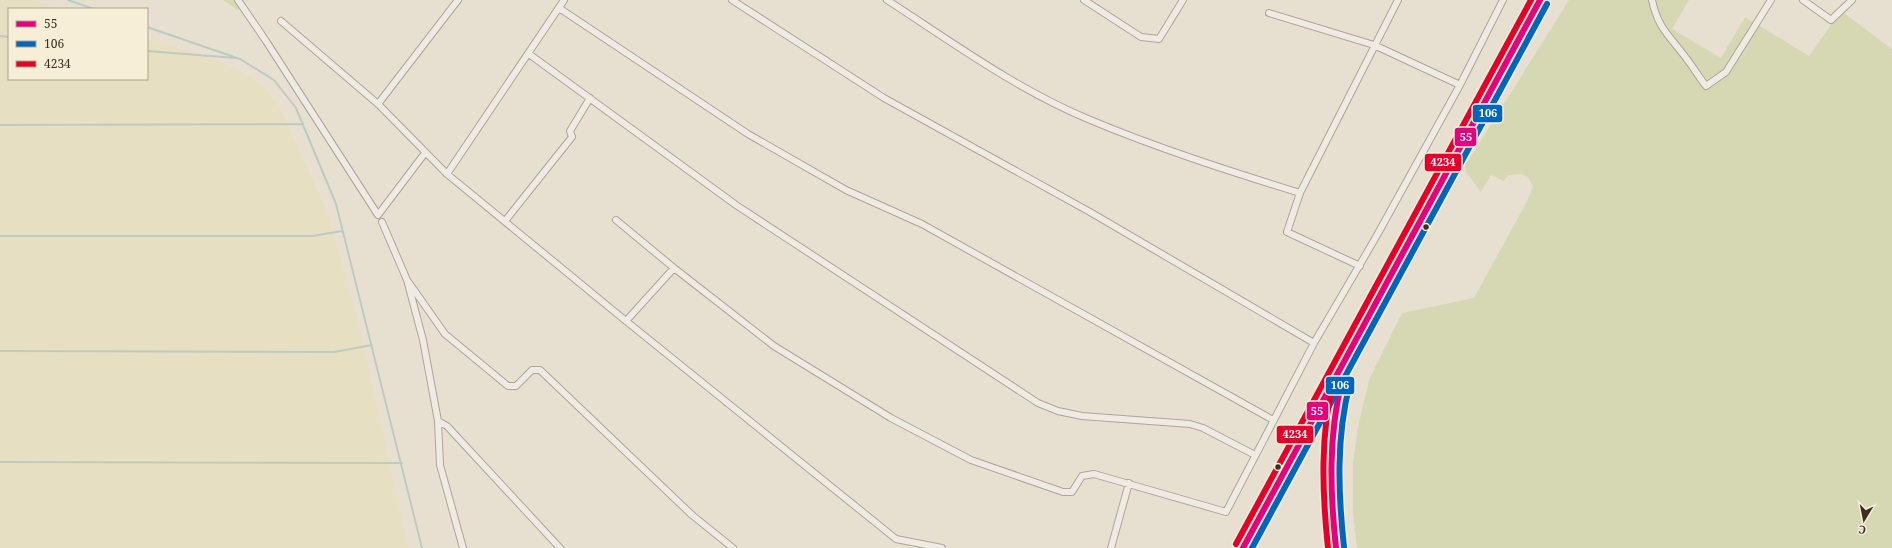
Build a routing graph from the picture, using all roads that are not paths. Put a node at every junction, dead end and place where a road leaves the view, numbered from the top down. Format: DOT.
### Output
graph roads {
  1 [pos="238,0"];
  2 [pos="458,0"];
  3 [pos="564,0"];
  4 [pos="732,0"];
  5 [pos="887,0"];
  6 [pos="1084,0"];
  7 [pos="1183,0"];
  8 [pos="1398,0"];
  9 [pos="1503,0"];
  10 [pos="1540,0"];
  11 [pos="1652,0"];
  12 [pos="1771,0"];
  13 [pos="1803,0"];
  14 [pos="1852,0"];
  15 [pos="559,8"];
  16 [pos="1269,13"];
  17 [pos="280,21"];
  18 [pos="1374,46"];
  19 [pos="529,54"];
  20 [pos="1460,85"];
  21 [pos="590,98"];
  22 [pos="378,104"];
  23 [pos="425,153"];
  24 [pos="447,174"];
  25 [pos="1300,193"];
  26 [pos="616,220"];
  27 [pos="505,221"];
  28 [pos="382,222"];
  29 [pos="1360,266"];
  30 [pos="674,268"];
  31 [pos="407,280"];
  32 [pos="1367,317"];
  33 [pos="626,321"];
  34 [pos="1314,343"];
  35 [pos="1273,420"];
  36 [pos="438,421"];
  37 [pos="1255,455"];
  38 [pos="1129,483"];
  39 [pos="463,548"];
  40 [pos="560,548"];
  41 [pos="732,548"];
  42 [pos="942,548"];
  43 [pos="1111,548"];
  44 [pos="1243,548"];
  45 [pos="1336,548"];
  1 -- 23 [label="street"];
  2 -- 22 [label="street"];
  3 -- 15 [label="street"];
  4 -- 34 [label="street"];
  5 -- 25 [label="street"];
  6 -- 7 [label="street"];
  8 -- 18 [label="street"];
  9 -- 20 [label="street"];
  10 -- 32 [label="highway"];
  11 -- 12 [label="street"];
  13 -- 14 [label="street"];
  15 -- 19 [label="street"];
  15 -- 35 [label="street"];
  16 -- 18 [label="street"];
  17 -- 22 [label="street"];
  18 -- 20 [label="street"];
  18 -- 25 [label="street"];
  19 -- 21 [label="street"];
  19 -- 24 [label="street"];
  20 -- 29 [label="street"];
  21 -- 27 [label="street"];
  21 -- 37 [label="street"];
  22 -- 23 [label="street"];
  23 -- 24 [label="street"];
  24 -- 27 [label="street"];
  25 -- 29 [label="street"];
  26 -- 30 [label="street"];
  27 -- 33 [label="street"];
  28 -- 31 [label="street"];
  29 -- 34 [label="street"];
  30 -- 33 [label="street"];
  30 -- 38 [label="street"];
  31 -- 36 [label="street"];
  31 -- 41 [label="street"];
  32 -- 44 [label="highway"];
  32 -- 45 [label="main road"];
  33 -- 42 [label="street"];
  34 -- 35 [label="street"];
  35 -- 37 [label="street"];
  36 -- 39 [label="street"];
  36 -- 40 [label="street"];
  37 -- 38 [label="street"];
  38 -- 43 [label="street"];
}
